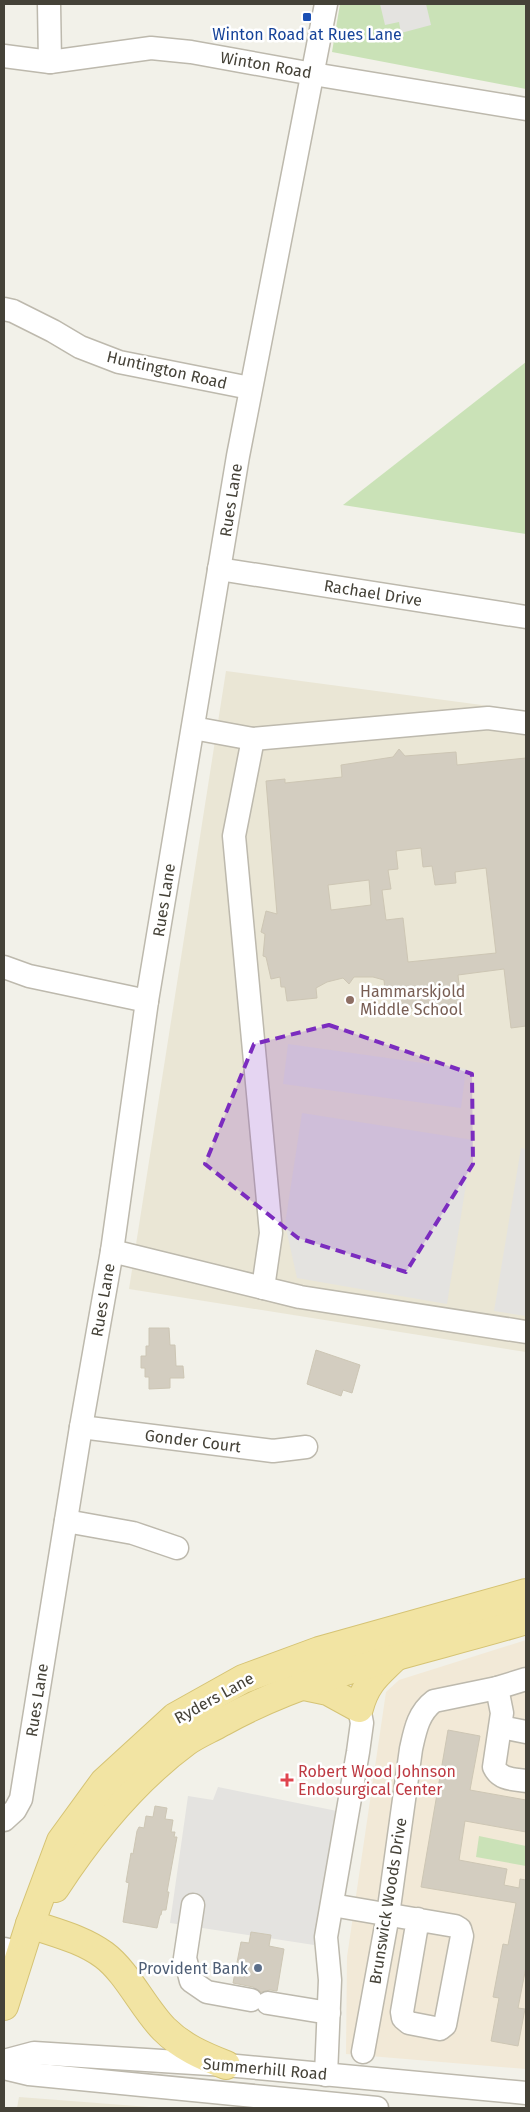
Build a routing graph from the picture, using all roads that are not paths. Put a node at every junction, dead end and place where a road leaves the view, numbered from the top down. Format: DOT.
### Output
graph roads {
  1 [pos="49,4"];
  2 [pos="326,4"];
  3 [pos="4,56"];
  4 [pos="50,62"];
  5 [pos="313,74"];
  6 [pos="526,109"];
  7 [pos="4,308"];
  8 [pos="250,388"];
  9 [pos="219,569"];
  10 [pos="526,617"];
  11 [pos="526,723"];
  12 [pos="193,728"];
  13 [pos="253,739"];
  14 [pos="4,967"];
  15 [pos="147,1001"];
  16 [pos="112,1251"];
  17 [pos="263,1288"];
  18 [pos="526,1332"];
  19 [pos="81,1427"];
  20 [pos="306,1447"];
  21 [pos="66,1522"];
  22 [pos="177,1548"];
  23 [pos="526,1593"];
  24 [pos="526,1620"];
  25 [pos="396,1656"];
  26 [pos="526,1679"];
  27 [pos="304,1686"];
  28 [pos="497,1688"];
  29 [pos="359,1708"];
  30 [pos="500,1727"];
  31 [pos="526,1732"];
  32 [pos="526,1781"];
  33 [pos="4,1820"];
  34 [pos="194,1905"];
  35 [pos="332,1905"];
  36 [pos="388,1915"];
  37 [pos="418,1920"];
  38 [pos="30,1924"];
  39 [pos="12,1951"];
  40 [pos="4,2006"];
  41 [pos="329,2013"];
  42 [pos="363,2052"];
  43 [pos="4,2060"];
  44 [pos="226,2065"];
  45 [pos="4,2068"];
  46 [pos="326,2075"];
  47 [pos="526,2094"];
  48 [pos="369,2108"];
  1 -- 4 [label="street"];
  2 -- 5 [label="street, Rues Lane"];
  3 -- 4 [label="street, Winton Road"];
  4 -- 5 [label="street, Winton Road"];
  5 -- 6 [label="street, Winton Road"];
  5 -- 8 [label="street, Rues Lane"];
  7 -- 8 [label="street, Huntington Road"];
  8 -- 9 [label="street, Rues Lane"];
  9 -- 10 [label="street, Rachael Drive"];
  9 -- 12 [label="street, Rues Lane"];
  11 -- 13 [label="street"];
  12 -- 13 [label="street"];
  12 -- 15 [label="street, Rues Lane"];
  13 -- 17 [label="street"];
  14 -- 15 [label="street"];
  15 -- 16 [label="street, Rues Lane"];
  16 -- 17 [label="street"];
  16 -- 19 [label="street, Rues Lane"];
  17 -- 18 [label="street"];
  19 -- 20 [label="street, Gonder Court"];
  19 -- 21 [label="street, Rues Lane"];
  21 -- 22 [label="street"];
  21 -- 33 [label="street, Rues Lane"];
  23 -- 38 [label="main road, Ryders Lane"];
  24 -- 25 [label="main road, Ryders Lane"];
  25 -- 27 [label="main road, Ryders Lane"];
  25 -- 29 [label="main road"];
  26 -- 28 [label="street, Brunswick Woods Drive"];
  27 -- 29 [label="main road"];
  27 -- 38 [label="main road, Ryders Lane"];
  28 -- 30 [label="street"];
  28 -- 36 [label="street, Brunswick Woods Drive"];
  29 -- 35 [label="street"];
  30 -- 31 [label="street"];
  30 -- 32 [label="street"];
  34 -- 41 [label="street"];
  35 -- 36 [label="street"];
  35 -- 41 [label="street"];
  36 -- 37 [label="street"];
  36 -- 42 [label="street, Brunswick Woods Drive"];
  37 -- 37 [label="street"];
  38 -- 39 [label="main road, Ryders Lane"];
  38 -- 44 [label="main road"];
  39 -- 40 [label="main road, Ryders Lane"];
  41 -- 46 [label="street"];
  43 -- 44 [label="street, Summerhill Road"];
  44 -- 46 [label="street, Summerhill Road"];
  45 -- 48 [label="street, Summerhill Road"];
  46 -- 47 [label="street, Summerhill Road"];
}
